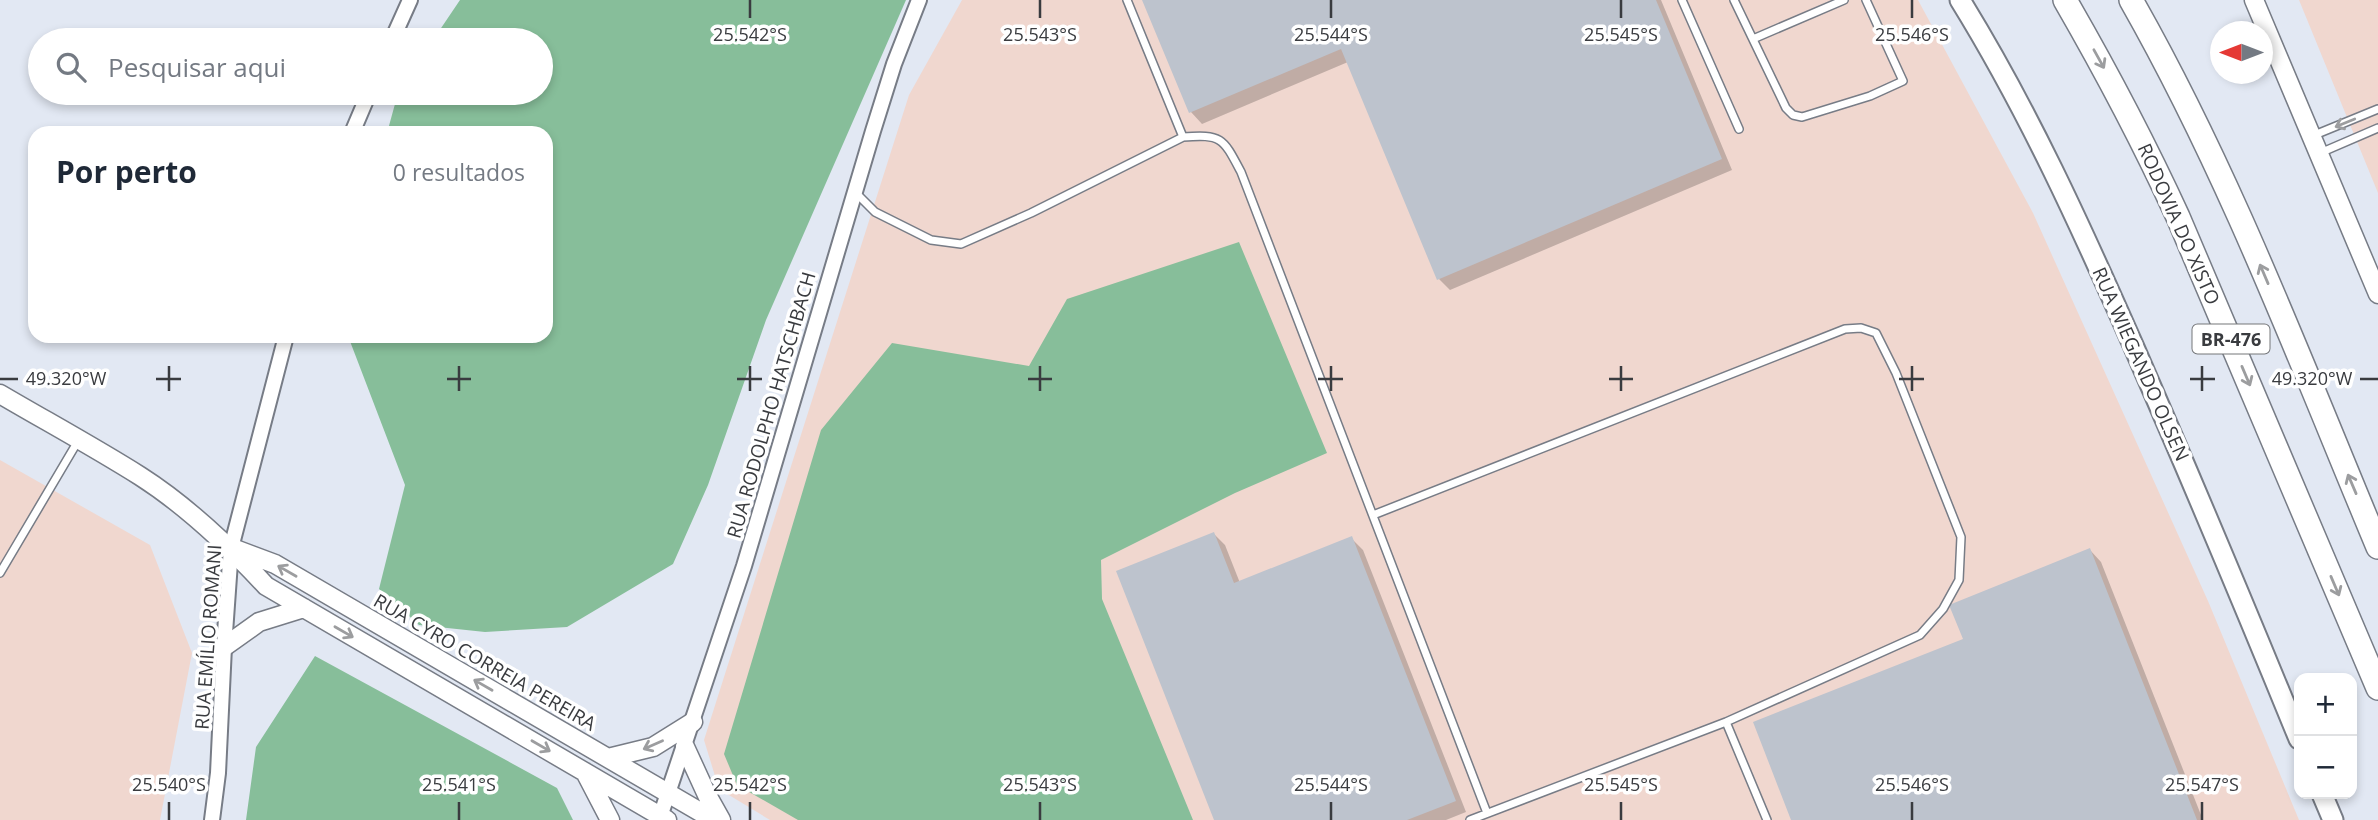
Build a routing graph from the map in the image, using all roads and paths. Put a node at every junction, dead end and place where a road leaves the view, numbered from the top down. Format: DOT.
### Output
graph roads {
  1 [pos="410,0"];
  2 [pos="919,0"];
  3 [pos="1127,0"];
  4 [pos="1682,0"];
  5 [pos="1734,0"];
  6 [pos="1844,0"];
  7 [pos="1866,0"];
  8 [pos="1960,0"];
  9 [pos="2065,0"];
  10 [pos="2131,0"];
  11 [pos="2255,0"];
  12 [pos="397,28"];
  13 [pos="1753,39"];
  14 [pos="364,105"];
  15 [pos="2378,109"];
  16 [pos="355,126"];
  17 [pos="2378,128"];
  18 [pos="1739,129"];
  19 [pos="2312,136"];
  20 [pos="1182,137"];
  21 [pos="2320,154"];
  22 [pos="853,191"];
  23 [pos="2378,294"];
  24 [pos="284,343"];
  25 [pos="0,394"];
  26 [pos="78,440"];
  27 [pos="1373,515"];
  28 [pos="2378,547"];
  29 [pos="231,548"];
  30 [pos="0,573"];
  31 [pos="304,608"];
  32 [pos="224,647"];
  33 [pos="2378,688"];
  34 [pos="693,722"];
  35 [pos="1726,722"];
  36 [pos="2298,736"];
  37 [pos="685,747"];
  38 [pos="608,758"];
  39 [pos="585,772"];
  40 [pos="669,794"];
  41 [pos="2324,799"];
  42 [pos="1487,813"];
  43 [pos="662,819"];
  44 [pos="212,820"];
  45 [pos="610,820"];
  46 [pos="714,820"];
  47 [pos="721,820"];
  48 [pos="1470,820"];
  49 [pos="1767,820"];
  50 [pos="2333,820"];
  1 -- 12 [label="street"];
  2 -- 22 [label="street, RUA RODOLPHO HATSCHBACH"];
  3 -- 20 [label="lane"];
  4 -- 18 [label="lane"];
  5 -- 13 [label="lane"];
  6 -- 13 [label="lane"];
  7 -- 13 [label="lane"];
  8 -- 36 [label="main road, RUA WIEGANDO OLSEN"];
  9 -- 33 [label="highway, RODOVIA DO XISTO / BR-476, one-way"];
  28 -- 10 [label="highway, BR-476, one-way"];
  11 -- 19 [label="street"];
  14 -- 16 [label="street"];
  15 -- 19 [label="lane, one-way"];
  17 -- 21 [label="lane"];
  19 -- 21 [label="street"];
  20 -- 22 [label="lane"];
  20 -- 27 [label="lane"];
  21 -- 23 [label="street"];
  22 -- 34 [label="street, RUA RODOLPHO HATSCHBACH"];
  24 -- 29 [label="street, RUA EMÍLIO ROMANI"];
  25 -- 26 [label="street, RUA CYRO CORREIA PEREIRA"];
  26 -- 29 [label="street, RUA CYRO CORREIA PEREIRA"];
  26 -- 30 [label="lane"];
  27 -- 35 [label="lane"];
  27 -- 42 [label="lane"];
  29 -- 31 [label="street, RUA CYRO CORREIA PEREIRA"];
  29 -- 32 [label="street, RUA EMÍLIO ROMANI"];
  38 -- 29 [label="street, RUA CYRO CORREIA PEREIRA, one-way"];
  31 -- 32 [label="street"];
  31 -- 39 [label="street, RUA CYRO CORREIA PEREIRA, one-way"];
  32 -- 44 [label="street, RUA EMÍLIO ROMANI"];
  34 -- 37 [label="street, RUA RODOLPHO HATSCHBACH"];
  34 -- 38 [label="street, one-way"];
  35 -- 42 [label="lane"];
  35 -- 49 [label="lane"];
  37 -- 40 [label="street, RUA RODOLPHO HATSCHBACH"];
  37 -- 47 [label="street"];
  38 -- 40 [label="street, RUA CYRO CORREIA PEREIRA"];
  39 -- 43 [label="street, RUA CYRO CORREIA PEREIRA"];
  39 -- 45 [label="street"];
  40 -- 43 [label="street, RUA RODOLPHO HATSCHBACH"];
  40 -- 46 [label="street, RUA CYRO CORREIA PEREIRA"];
  41 -- 50 [label="main road"];
  42 -- 48 [label="lane"];
}
